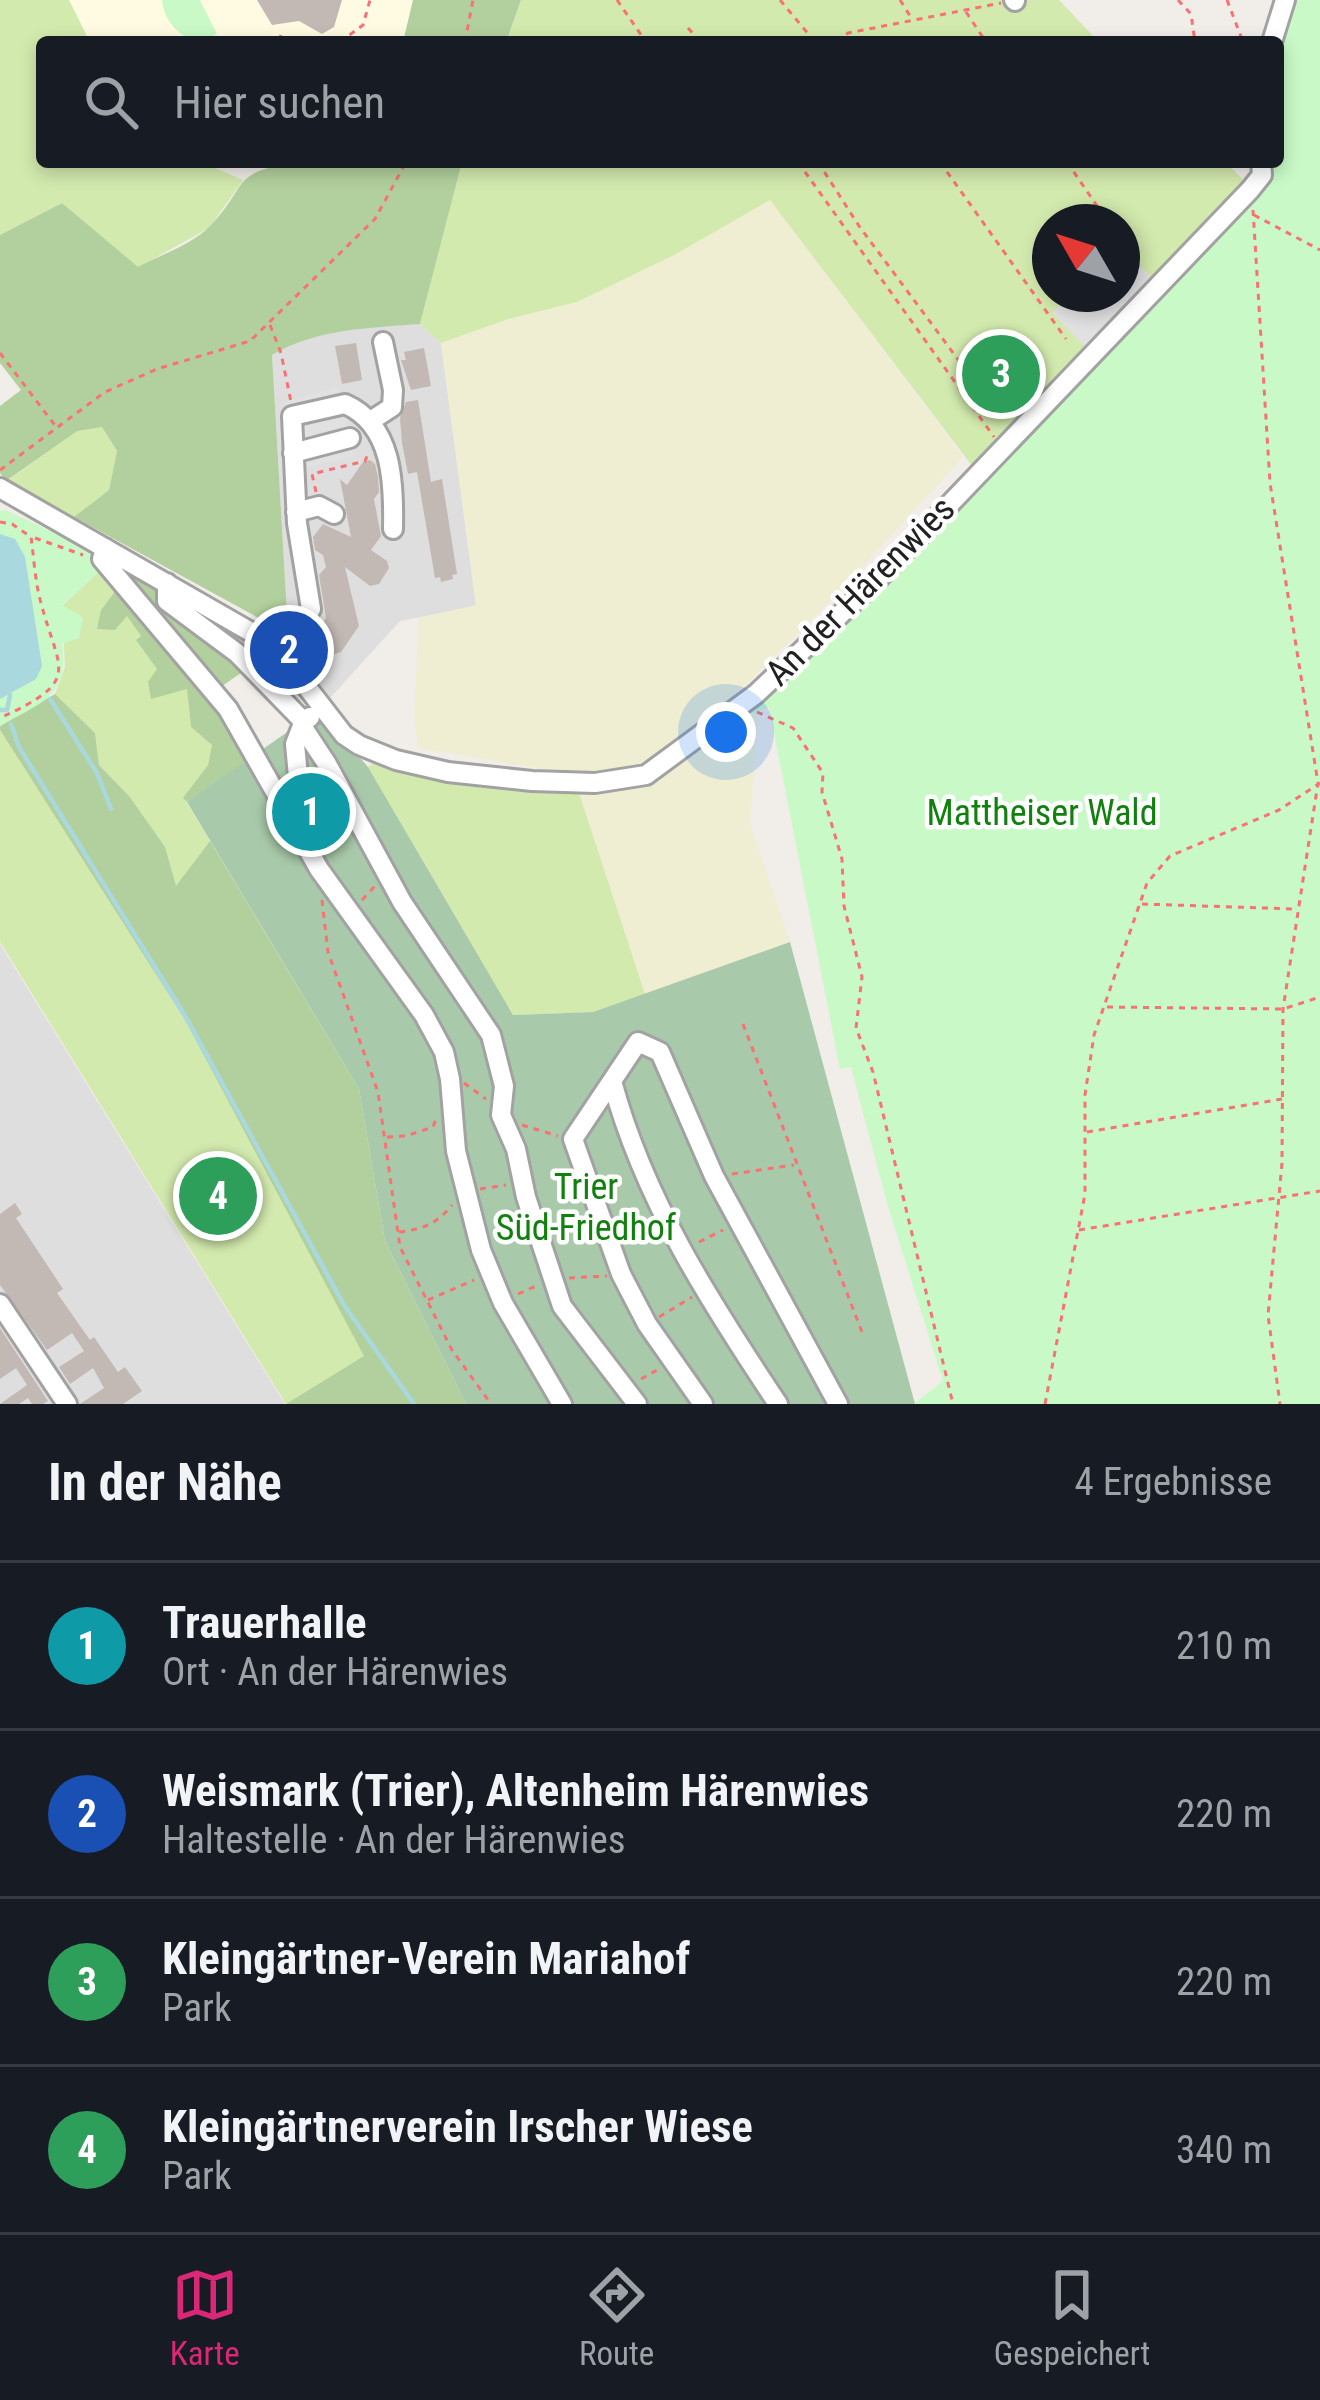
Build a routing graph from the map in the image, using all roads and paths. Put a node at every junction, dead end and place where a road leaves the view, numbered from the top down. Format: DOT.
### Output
graph roads {
  1 [pos="370,0"];
  2 [pos="473,0"];
  3 [pos="617,0"];
  4 [pos="780,0"];
  5 [pos="900,0"];
  6 [pos="1015,0"];
  7 [pos="1178,0"];
  8 [pos="1227,0"];
  9 [pos="1285,0"];
  10 [pos="965,10"];
  11 [pos="913,20"];
  12 [pos="688,28"];
  13 [pos="848,33"];
  14 [pos="349,36"];
  15 [pos="466,36"];
  16 [pos="642,36"];
  17 [pos="695,36"];
  18 [pos="810,36"];
  19 [pos="845,36"];
  20 [pos="850,36"];
  21 [pos="982,36"];
  22 [pos="1194,36"];
  23 [pos="1241,36"];
  24 [pos="1274,36"];
  25 [pos="403,168"];
  26 [pos="802,168"];
  27 [pos="822,168"];
  28 [pos="944,168"];
  29 [pos="1071,168"];
  30 [pos="1261,168"];
  31 [pos="1250,190"];
  32 [pos="1096,204"];
  33 [pos="1254,214"];
  34 [pos="1320,250"];
  35 [pos="268,323"];
  36 [pos="1066,339"];
  37 [pos="383,342"];
  38 [pos="0,353"];
  39 [pos="997,412"];
  40 [pos="292,416"];
  41 [pos="372,420"];
  42 [pos="58,430"];
  43 [pos="350,438"];
  44 [pos="1002,448"];
  45 [pos="293,453"];
  46 [pos="365,461"];
  47 [pos="0,470"];
  48 [pos="0,488"];
  49 [pos="326,510"];
  50 [pos="296,512"];
  51 [pos="0,522"];
  52 [pos="393,530"];
  53 [pos="32,537"];
  54 [pos="103,553"];
  55 [pos="167,583"];
  56 [pos="276,651"];
  57 [pos="322,705"];
  58 [pos="738,707"];
  59 [pos="0,718"];
  60 [pos="303,724"];
  61 [pos="1319,783"];
  62 [pos="299,787"];
  63 [pos="319,869"];
  64 [pos="386,875"];
  65 [pos="362,900"];
  66 [pos="1141,904"];
  67 [pos="1296,909"];
  68 [pos="1320,997"];
  69 [pos="1105,1007"];
  70 [pos="1282,1009"];
  71 [pos="743,1024"];
  72 [pos="450,1079"];
  73 [pos="612,1081"];
  74 [pos="1282,1099"];
  75 [pos="439,1111"];
  76 [pos="501,1115"];
  77 [pos="1085,1132"];
  78 [pos="385,1137"];
  79 [pos="573,1139"];
  80 [pos="795,1165"];
  81 [pos="715,1176"];
  82 [pos="505,1186"];
  83 [pos="1320,1191"];
  84 [pos="465,1192"];
  85 [pos="1278,1199"];
  86 [pos="1078,1230"];
  87 [pos="720,1231"];
  88 [pos="398,1232"];
  89 [pos="681,1251"];
  90 [pos="594,1277"];
  91 [pos="477,1278"];
  92 [pos="558,1278"];
  93 [pos="519,1293"];
  94 [pos="426,1300"];
  95 [pos="687,1300"];
  96 [pos="0,1304"];
  97 [pos="647,1324"];
  98 [pos="862,1333"];
  99 [pos="658,1370"];
  100 [pos="631,1396"];
  101 [pos="67,1404"];
  102 [pos="491,1404"];
  103 [pos="562,1404"];
  104 [pos="703,1404"];
  105 [pos="778,1404"];
  106 [pos="838,1404"];
  107 [pos="953,1404"];
  108 [pos="1045,1404"];
  109 [pos="1280,1404"];
  1 -- 14 [label="path"];
  2 -- 15 [label="path"];
  3 -- 16 [label="path"];
  4 -- 18 [label="path"];
  5 -- 11 [label="path"];
  6 -- 10 [label="path"];
  7 -- 22 [label="path"];
  8 -- 23 [label="path"];
  9 -- 24 [label="street"];
  10 -- 11 [label="path"];
  10 -- 21 [label="path"];
  11 -- 13 [label="path"];
  12 -- 17 [label="path"];
  13 -- 19 [label="path"];
  13 -- 20 [label="path"];
  25 -- 35 [label="path"];
  26 -- 44 [label="path"];
  27 -- 39 [label="path"];
  28 -- 36 [label="path"];
  29 -- 32 [label="path"];
  30 -- 31 [label="street, An der Härenwies"];
  31 -- 33 [label="path"];
  31 -- 44 [label="street, An der Härenwies"];
  33 -- 34 [label="path"];
  33 -- 61 [label="path"];
  35 -- 40 [label="path"];
  35 -- 42 [label="path"];
  37 -- 41 [label="street"];
  38 -- 42 [label="path"];
  40 -- 41 [label="street"];
  40 -- 45 [label="street"];
  41 -- 52 [label="street"];
  42 -- 47 [label="path"];
  43 -- 45 [label="street"];
  44 -- 58 [label="street, An der Härenwies"];
  45 -- 50 [label="street"];
  46 -- 49 [label="path"];
  48 -- 54 [label="street, An der Härenwies"];
  49 -- 50 [label="street"];
  50 -- 56 [label="street"];
  51 -- 53 [label="path"];
  53 -- 54 [label="path"];
  53 -- 59 [label="path"];
  54 -- 55 [label="street, An der Härenwies"];
  54 -- 63 [label="street"];
  55 -- 56 [label="street, An der Härenwies"];
  55 -- 60 [label="street"];
  56 -- 57 [label="street, An der Härenwies"];
  57 -- 58 [label="street, An der Härenwies"];
  57 -- 60 [label="street"];
  58 -- 107 [label="path"];
  60 -- 62 [label="street"];
  60 -- 64 [label="street"];
  61 -- 66 [label="path"];
  61 -- 67 [label="path"];
  63 -- 72 [label="street"];
  63 -- 78 [label="path"];
  64 -- 65 [label="path"];
  64 -- 76 [label="street"];
  66 -- 67 [label="path"];
  66 -- 69 [label="path"];
  67 -- 70 [label="path"];
  68 -- 70 [label="path"];
  69 -- 70 [label="path"];
  69 -- 77 [label="path"];
  70 -- 74 [label="path"];
  71 -- 80 [label="path"];
  72 -- 76 [label="path"];
  72 -- 84 [label="street"];
  73 -- 79 [label="street"];
  73 -- 81 [label="street"];
  73 -- 89 [label="street"];
  74 -- 77 [label="path"];
  74 -- 85 [label="path"];
  75 -- 78 [label="path"];
  76 -- 79 [label="path"];
  76 -- 92 [label="street"];
  77 -- 86 [label="path"];
  78 -- 88 [label="path"];
  79 -- 97 [label="street"];
  80 -- 81 [label="path"];
  80 -- 98 [label="path"];
  81 -- 106 [label="street"];
  82 -- 84 [label="path"];
  83 -- 85 [label="path"];
  84 -- 88 [label="path"];
  84 -- 103 [label="street"];
  85 -- 86 [label="path"];
  85 -- 109 [label="path"];
  86 -- 108 [label="path"];
  87 -- 89 [label="path"];
  88 -- 94 [label="path"];
  89 -- 105 [label="street"];
  90 -- 92 [label="path"];
  91 -- 94 [label="path"];
  92 -- 93 [label="path"];
  92 -- 100 [label="street"];
  94 -- 102 [label="path"];
  95 -- 97 [label="path"];
  96 -- 101 [label="street"];
  97 -- 104 [label="street"];
  99 -- 100 [label="path"];
}
